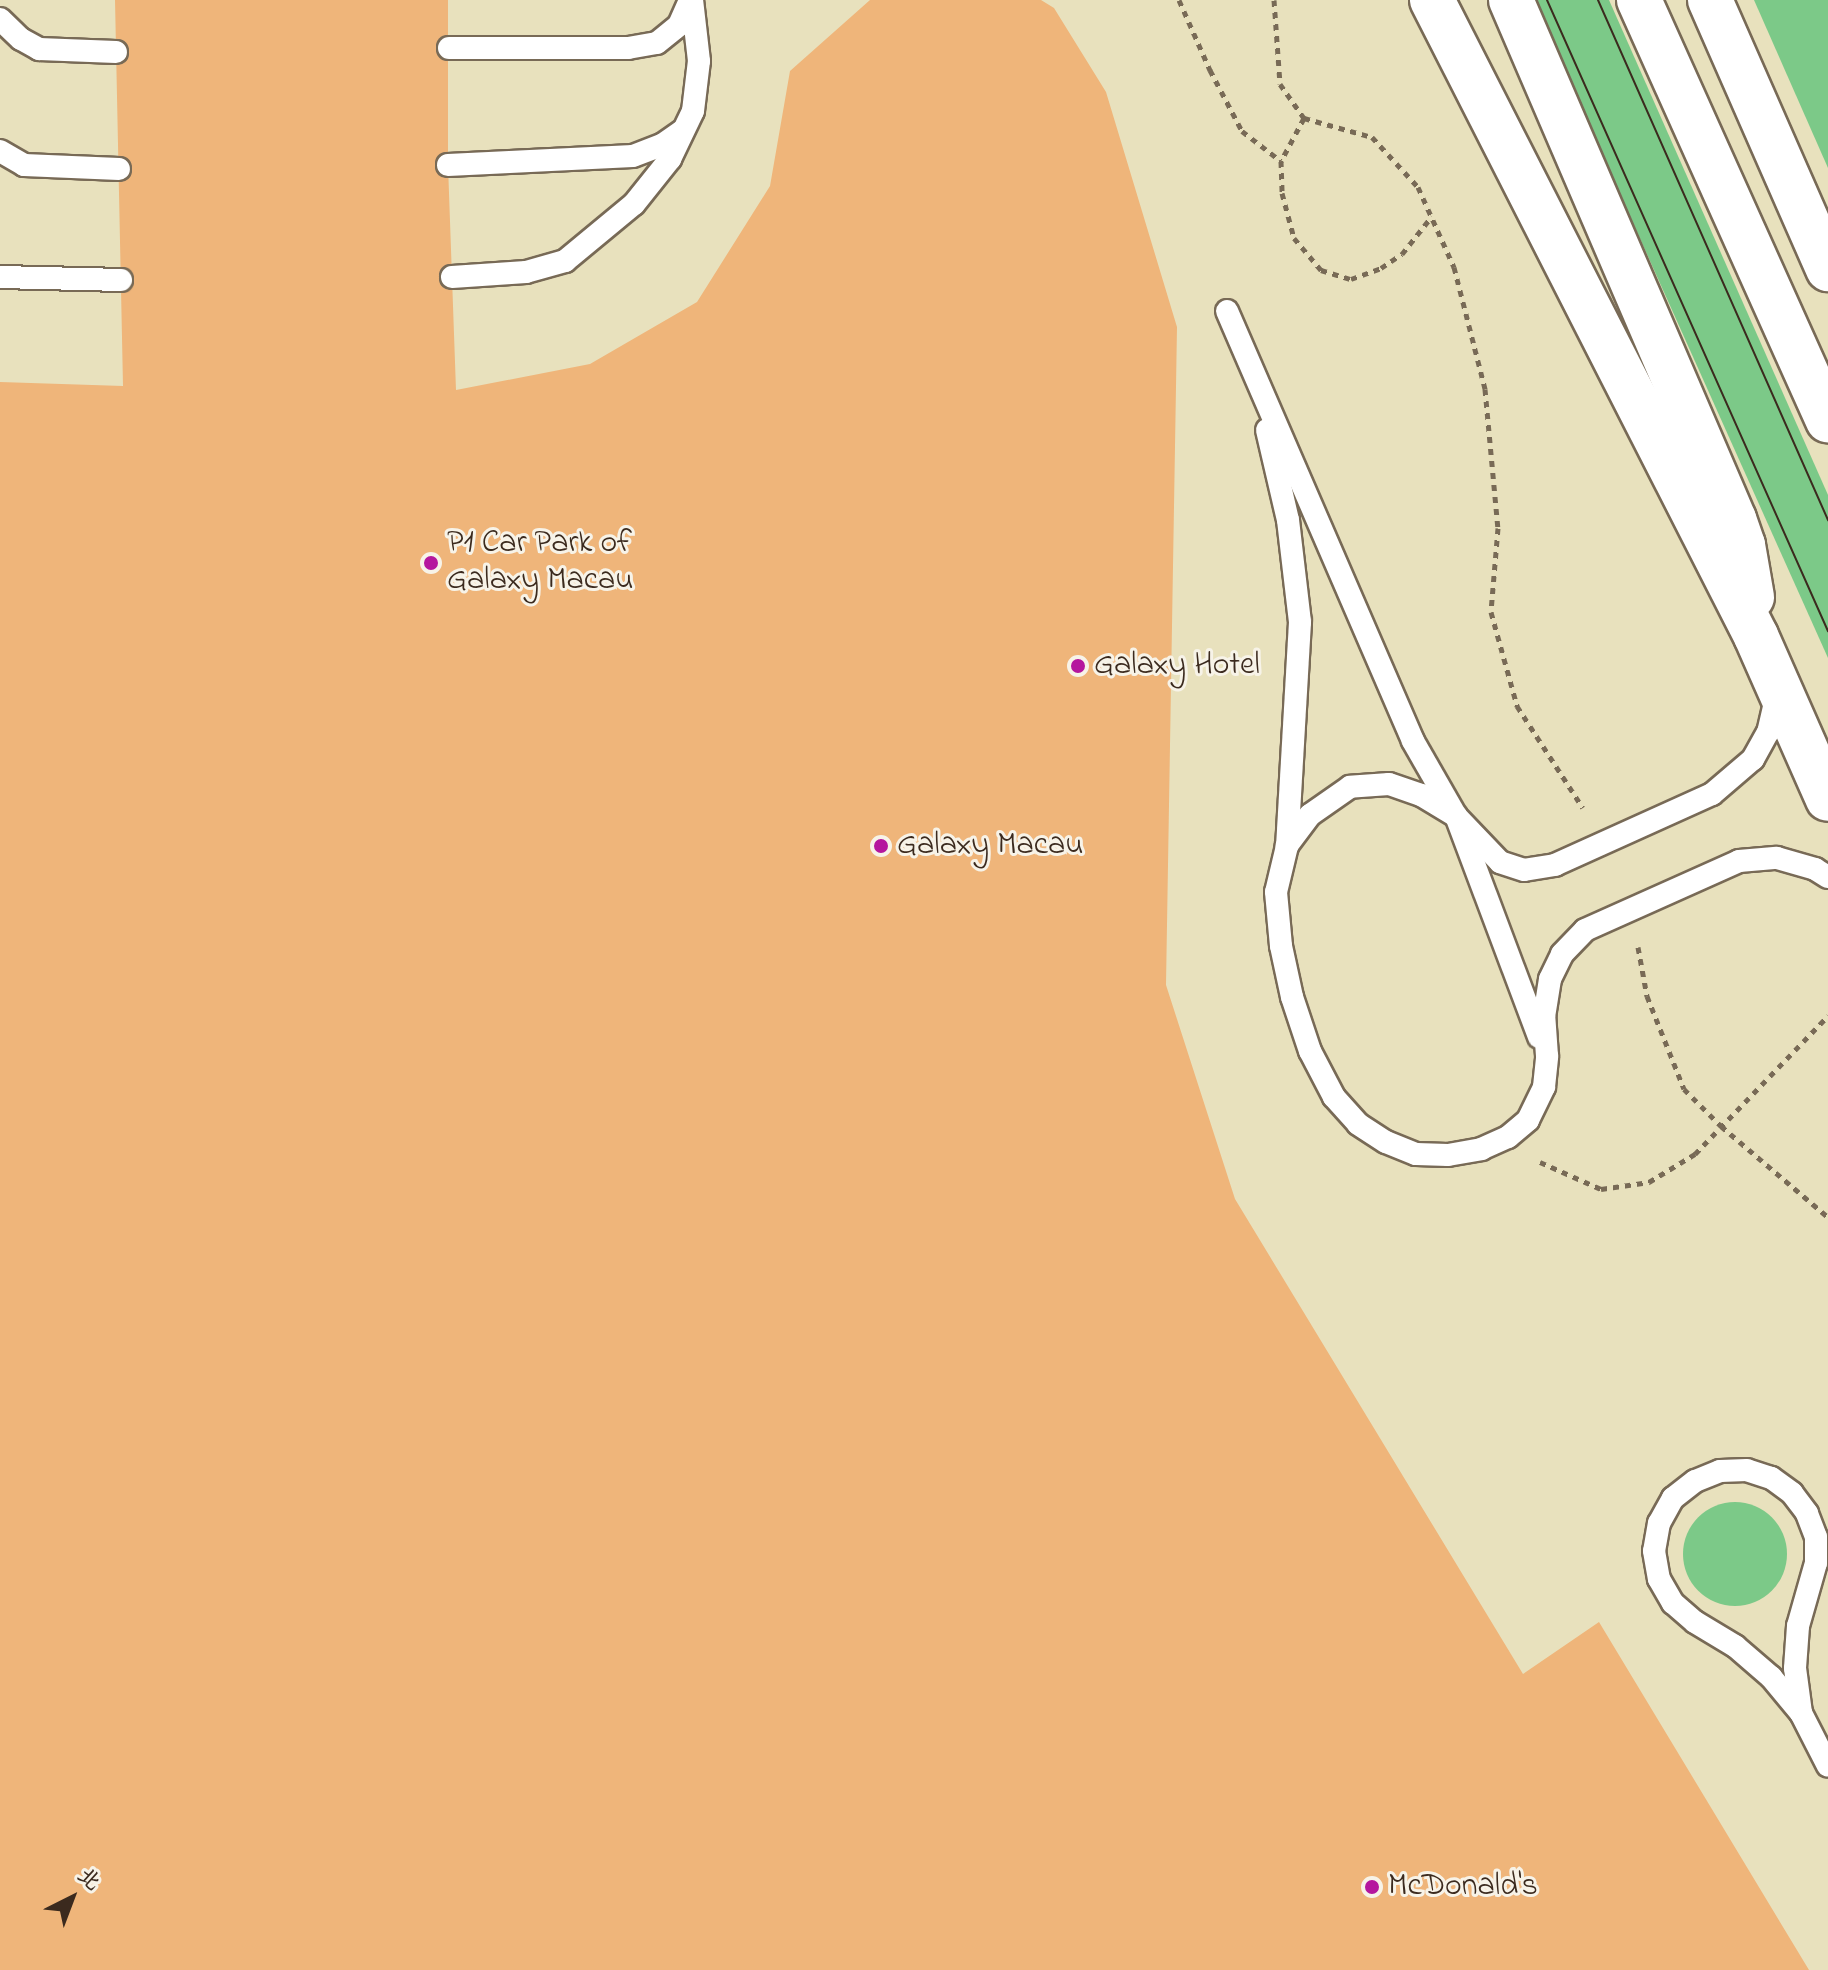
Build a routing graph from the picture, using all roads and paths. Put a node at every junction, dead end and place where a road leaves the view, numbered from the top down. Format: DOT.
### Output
graph roads {
  1 [pos="691,0"];
  2 [pos="1179,0"];
  3 [pos="1274,0"];
  4 [pos="1432,0"];
  5 [pos="1511,0"];
  6 [pos="1639,0"];
  7 [pos="1710,0"];
  8 [pos="0,19"];
  9 [pos="449,48"];
  10 [pos="116,52"];
  11 [pos="1304,118"];
  12 [pos="683,131"];
  13 [pos="0,151"];
  14 [pos="1281,161"];
  15 [pos="448,165"];
  16 [pos="119,169"];
  17 [pos="1432,216"];
  18 [pos="1828,269"];
  19 [pos="0,277"];
  20 [pos="452,277"];
  21 [pos="121,280"];
  22 [pos="1828,421"];
  23 [pos="1756,636"];
  24 [pos="1779,688"];
  25 [pos="1828,799"];
  26 [pos="1456,816"];
  27 [pos="1287,846"];
  28 [pos="1597,846"];
  29 [pos="1828,877"];
  30 [pos="1631,910"];
  31 [pos="1828,1016"];
  32 [pos="1547,1056"];
  33 [pos="1721,1126"];
  34 [pos="1508,1137"];
  35 [pos="1828,1217"];
  36 [pos="1801,1713"];
  37 [pos="1828,1766"];
  1 -- 9 [label="lane"];
  1 -- 12 [label="lane"];
  2 -- 14 [label="path"];
  3 -- 11 [label="path"];
  4 -- 23 [label="main road"];
  5 -- 23 [label="main road"];
  6 -- 22 [label="main road"];
  7 -- 18 [label="main road"];
  8 -- 10 [label="lane"];
  11 -- 14 [label="path"];
  11 -- 17 [label="path"];
  12 -- 15 [label="lane"];
  12 -- 20 [label="lane"];
  13 -- 16 [label="lane"];
  14 -- 17 [label="path"];
  17 -- 28 [label="path"];
  19 -- 21 [label="lane"];
  23 -- 24 [label="main road"];
  24 -- 25 [label="main road"];
  24 -- 28 [label="lane"];
  26 -- 27 [label="lane"];
  26 -- 27 [label="lane"];
  26 -- 28 [label="lane"];
  26 -- 32 [label="lane"];
  27 -- 34 [label="lane"];
  29 -- 30 [label="lane"];
  30 -- 32 [label="lane"];
  30 -- 33 [label="path"];
  31 -- 33 [label="path"];
  32 -- 34 [label="lane"];
  33 -- 34 [label="path"];
  33 -- 35 [label="path"];
  36 -- 36 [label="lane"];
  36 -- 37 [label="lane"];
}
